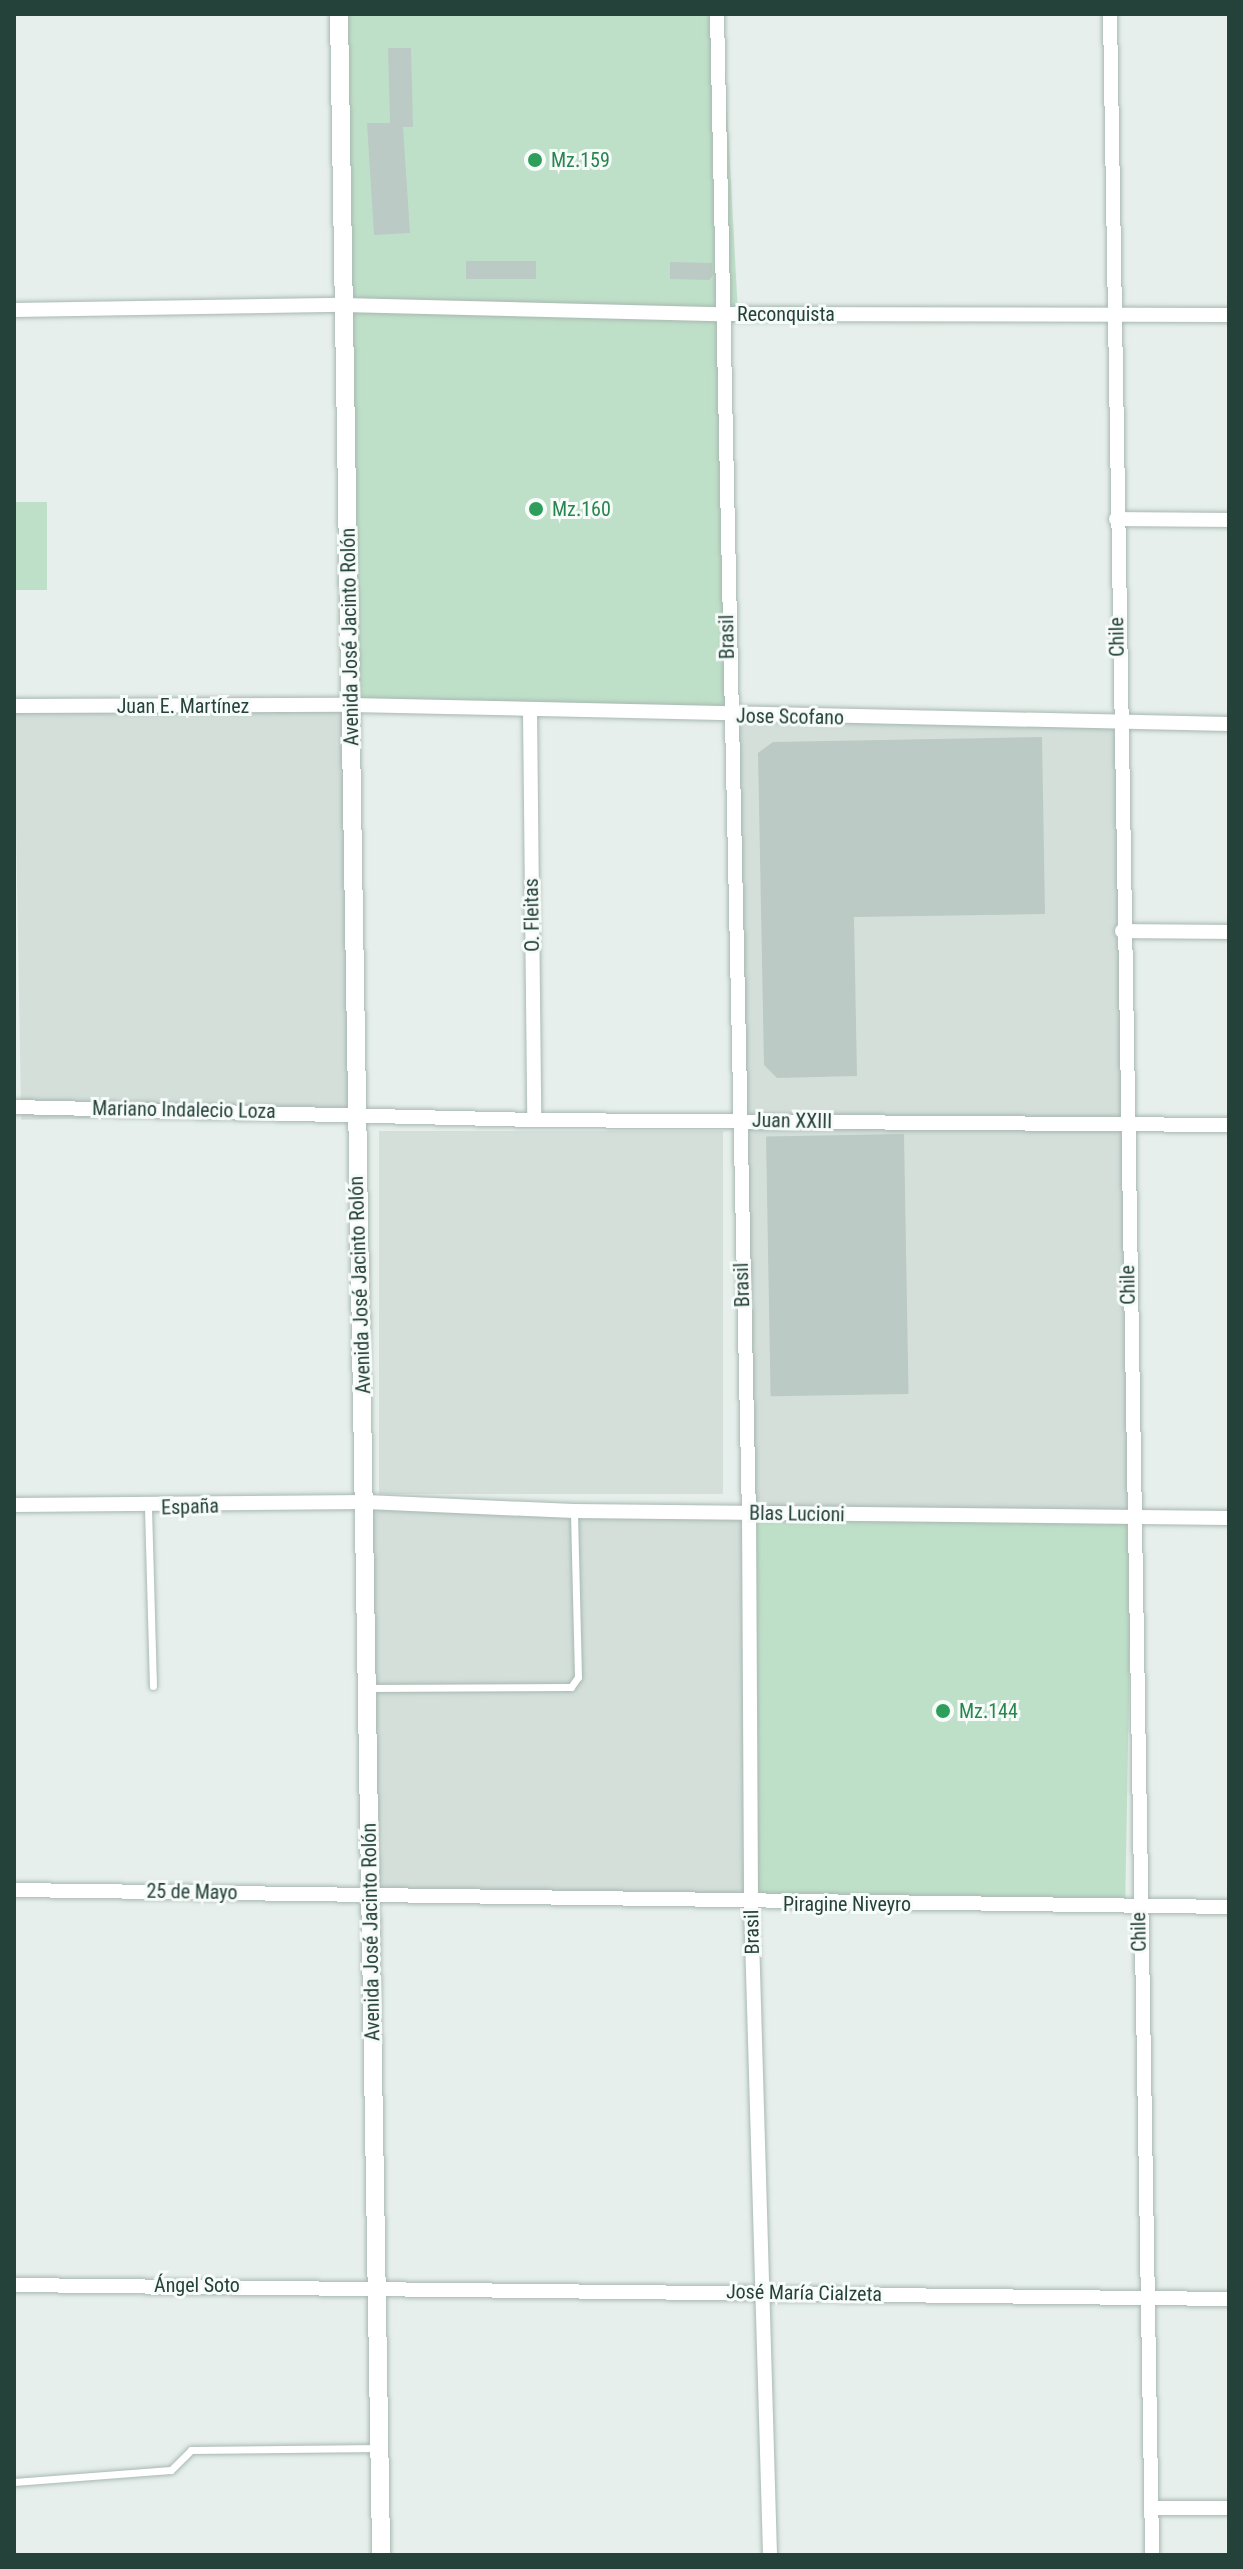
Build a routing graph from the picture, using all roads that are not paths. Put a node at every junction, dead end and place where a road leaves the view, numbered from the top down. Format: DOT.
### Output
graph roads {
  1 [pos="339,14"];
  2 [pos="717,14"];
  3 [pos="1110,14"];
  4 [pos="343,305"];
  5 [pos="14,310"];
  6 [pos="720,314"];
  7 [pos="1112,314"];
  8 [pos="1229,315"];
  9 [pos="1116,519"];
  10 [pos="1229,520"];
  11 [pos="351,705"];
  12 [pos="14,706"];
  13 [pos="530,710"];
  14 [pos="729,715"];
  15 [pos="1119,723"];
  16 [pos="1229,724"];
  17 [pos="1122,931"];
  18 [pos="1229,932"];
  19 [pos="14,1107"];
  20 [pos="355,1114"];
  21 [pos="534,1120"];
  22 [pos="737,1120"];
  23 [pos="1125,1125"];
  24 [pos="1229,1125"];
  25 [pos="366,1502"];
  26 [pos="14,1505"];
  27 [pos="148,1508"];
  28 [pos="574,1511"];
  29 [pos="749,1513"];
  30 [pos="1132,1518"];
  31 [pos="1229,1518"];
  32 [pos="153,1686"];
  33 [pos="367,1688"];
  34 [pos="14,1890"];
  35 [pos="370,1895"];
  36 [pos="751,1903"];
  37 [pos="1139,1906"];
  38 [pos="1229,1907"];
  39 [pos="14,2285"];
  40 [pos="379,2286"];
  41 [pos="761,2292"];
  42 [pos="1147,2297"];
  43 [pos="1229,2299"];
  44 [pos="379,2448"];
  45 [pos="14,2482"];
  46 [pos="1151,2508"];
  47 [pos="1229,2508"];
  48 [pos="381,2555"];
  49 [pos="770,2555"];
  50 [pos="1152,2555"];
  1 -- 4 [label="street, Avenida José Jacinto Rolón"];
  2 -- 6 [label="street, Brasil"];
  3 -- 7 [label="street, Chile"];
  4 -- 5 [label="street, Reconquista"];
  4 -- 6 [label="street, Reconquista"];
  4 -- 11 [label="street, Avenida José Jacinto Rolón"];
  6 -- 7 [label="street, Reconquista"];
  6 -- 14 [label="street, Brasil"];
  7 -- 8 [label="street, Reconquista"];
  7 -- 9 [label="street, Chile"];
  9 -- 10 [label="street"];
  9 -- 15 [label="street, Chile"];
  11 -- 12 [label="street, Juan E. Martínez"];
  11 -- 13 [label="street, Jose Scofano"];
  11 -- 20 [label="street, Avenida José Jacinto Rolón"];
  13 -- 14 [label="street, Jose Scofano"];
  13 -- 21 [label="street, O. Fleitas"];
  14 -- 15 [label="street, Jose Scofano"];
  14 -- 22 [label="street, Brasil"];
  15 -- 16 [label="street, Jose Scofano"];
  15 -- 17 [label="street, Chile"];
  17 -- 18 [label="street"];
  17 -- 23 [label="street, Chile"];
  19 -- 20 [label="street, Mariano Indalecio Loza"];
  20 -- 21 [label="street, Juan XXIII"];
  20 -- 25 [label="street, Avenida José Jacinto Rolón"];
  21 -- 22 [label="street, Juan XXIII"];
  22 -- 23 [label="street, Juan XXIII"];
  22 -- 29 [label="street, Brasil"];
  23 -- 24 [label="street, Juan XXIII"];
  23 -- 30 [label="street, Chile"];
  25 -- 27 [label="street, España"];
  25 -- 28 [label="street, Blas Lucioni"];
  25 -- 33 [label="street, Avenida José Jacinto Rolón"];
  26 -- 27 [label="street, España"];
  27 -- 32 [label="lane"];
  28 -- 29 [label="street, Blas Lucioni"];
  28 -- 33 [label="lane"];
  29 -- 30 [label="street, Blas Lucioni"];
  29 -- 36 [label="street, Brasil"];
  30 -- 31 [label="street, Blas Lucioni"];
  30 -- 37 [label="street, Chile"];
  33 -- 35 [label="street, Avenida José Jacinto Rolón"];
  34 -- 35 [label="street, 25 de Mayo"];
  35 -- 36 [label="street, Piragine Niveyro"];
  35 -- 40 [label="street, Avenida José Jacinto Rolón"];
  36 -- 37 [label="street, Piragine Niveyro"];
  36 -- 41 [label="street, Brasil"];
  37 -- 38 [label="street, Piragine Niveyro"];
  37 -- 42 [label="street, Chile"];
  39 -- 40 [label="street, Ángel Soto"];
  40 -- 41 [label="street, José María Cialzeta"];
  40 -- 44 [label="street, Avenida José Jacinto Rolón"];
  41 -- 42 [label="street, José María Cialzeta"];
  41 -- 49 [label="street, Brasil"];
  42 -- 43 [label="street, José María Cialzeta"];
  42 -- 46 [label="street, Chile"];
  44 -- 45 [label="lane"];
  44 -- 48 [label="street, Avenida José Jacinto Rolón"];
  46 -- 47 [label="street"];
  46 -- 50 [label="street, Chile"];
}
